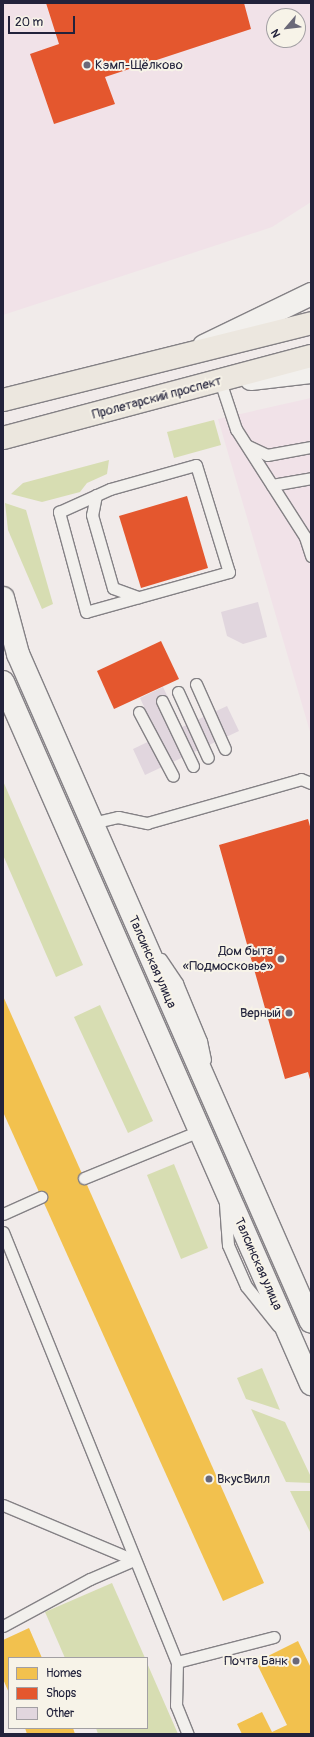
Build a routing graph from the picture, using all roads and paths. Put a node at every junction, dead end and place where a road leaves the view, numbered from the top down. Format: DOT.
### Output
graph roads {
  1 [pos="311,294"];
  2 [pos="311,323"];
  3 [pos="186,356"];
  4 [pos="311,356"];
  5 [pos="311,372"];
  6 [pos="221,382"];
  7 [pos="3,400"];
  8 [pos="3,438"];
  9 [pos="247,445"];
  10 [pos="311,448"];
  11 [pos="311,478"];
  12 [pos="272,485"];
  13 [pos="96,496"];
  14 [pos="311,556"];
  15 [pos="138,597"];
  16 [pos="3,598"];
  17 [pos="196,684"];
  18 [pos="178,692"];
  19 [pos="5,693"];
  20 [pos="162,701"];
  21 [pos="140,712"];
  22 [pos="225,749"];
  23 [pos="208,758"];
  24 [pos="193,766"];
  25 [pos="173,776"];
  26 [pos="311,783"];
  27 [pos="92,823"];
  28 [pos="199,1130"];
  29 [pos="84,1178"];
  30 [pos="41,1197"];
  31 [pos="3,1214"];
  32 [pos="3,1232"];
  33 [pos="311,1322"];
  34 [pos="311,1384"];
  35 [pos="3,1505"];
  36 [pos="134,1560"];
  37 [pos="3,1626"];
  38 [pos="274,1637"];
  39 [pos="177,1662"];
  40 [pos="188,1734"];
  1 -- 3 [label="main road"];
  2 -- 3 [label="main road"];
  3 -- 7 [label="main road"];
  4 -- 6 [label="main road, Пролетарский проспект"];
  5 -- 6 [label="main road"];
  6 -- 8 [label="main road, Пролетарский проспект"];
  6 -- 9 [label="lane"];
  9 -- 10 [label="lane"];
  9 -- 12 [label="lane"];
  11 -- 12 [label="lane"];
  12 -- 14 [label="lane"];
  13 -- 15 [label="lane"];
  13 -- 15 [label="lane"];
  13 -- 15 [label="lane"];
  16 -- 27 [label="main road, Талсинская улица"];
  17 -- 22 [label="lane"];
  18 -- 23 [label="lane"];
  19 -- 28 [label="main road, Талсинская улица"];
  20 -- 24 [label="lane"];
  21 -- 25 [label="lane"];
  26 -- 27 [label="lane"];
  27 -- 33 [label="main road, Талсинская улица"];
  28 -- 29 [label="lane"];
  28 -- 34 [label="main road, Талсинская улица"];
  30 -- 31 [label="lane"];
  32 -- 36 [label="lane"];
  35 -- 36 [label="lane"];
  36 -- 37 [label="lane"];
  36 -- 39 [label="lane"];
  38 -- 39 [label="lane"];
  39 -- 40 [label="lane"];
}
